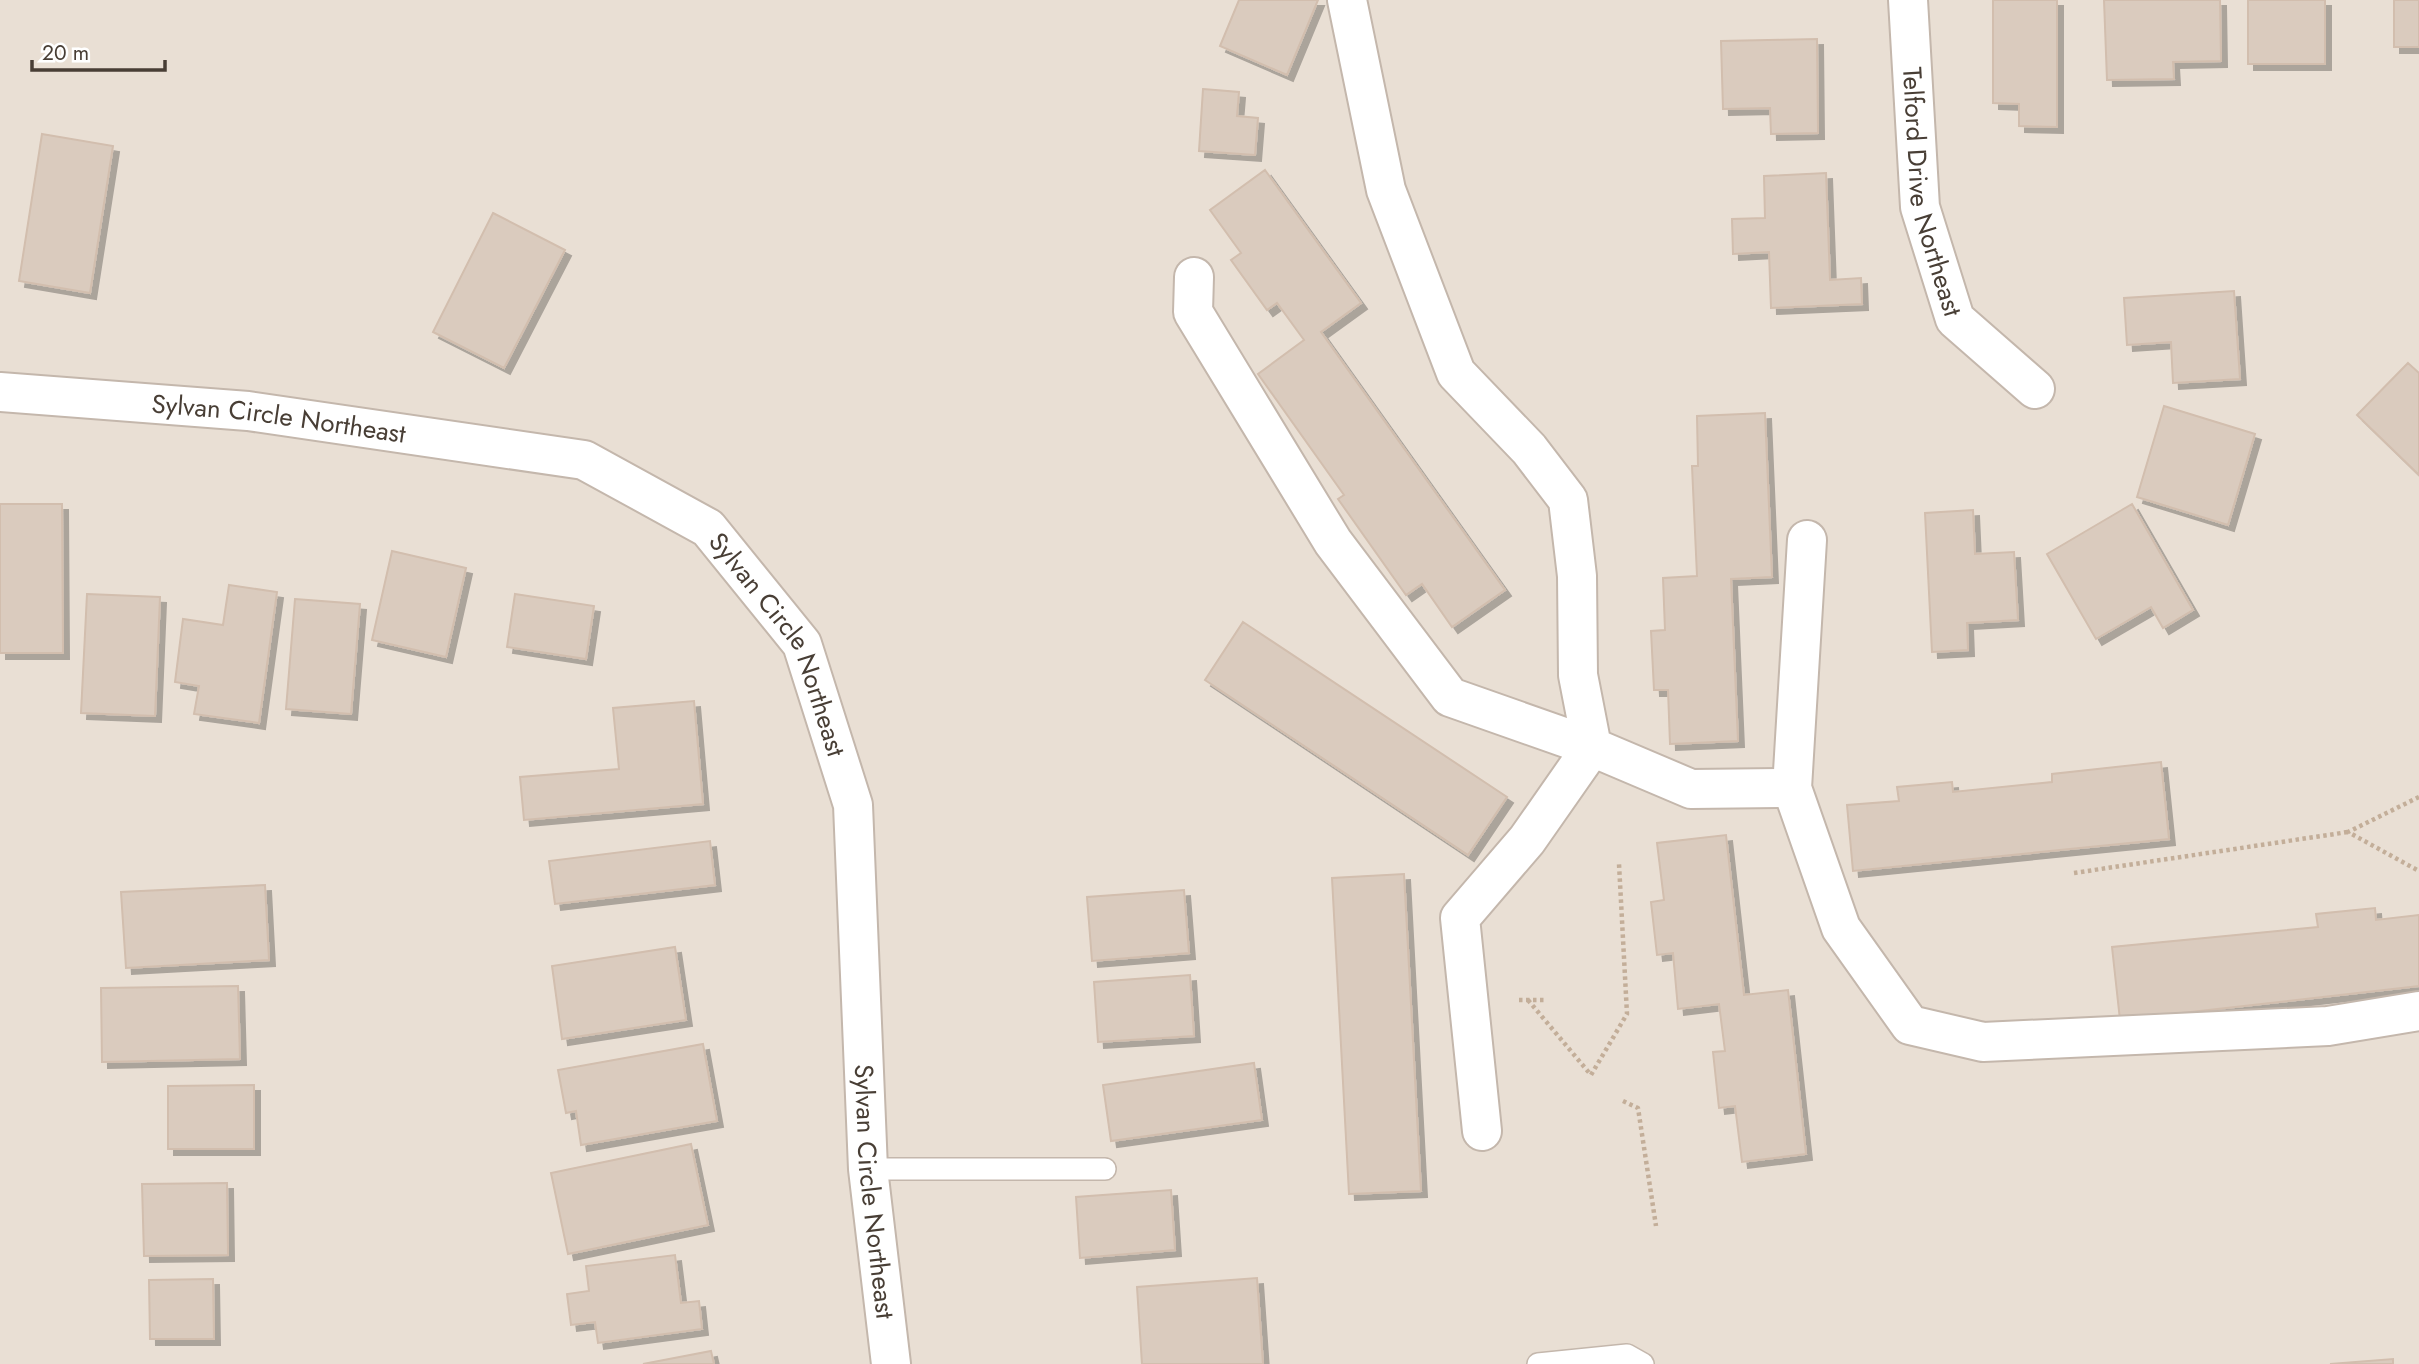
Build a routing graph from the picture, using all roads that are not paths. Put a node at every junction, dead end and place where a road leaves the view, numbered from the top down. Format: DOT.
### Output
graph roads {
  1 [pos="1347,0"];
  2 [pos="1908,0"];
  3 [pos="1194,277"];
  4 [pos="2035,389"];
  5 [pos="0,392"];
  6 [pos="1807,540"];
  7 [pos="1591,747"];
  8 [pos="1793,788"];
  9 [pos="2419,1012"];
  10 [pos="1482,1131"];
  11 [pos="1105,1169"];
  12 [pos="868,1170"];
  13 [pos="891,1364"];
  14 [pos="1538,1364"];
  15 [pos="1643,1364"];
  1 -- 7 [label="street"];
  2 -- 4 [label="street, Telford Drive Northeast"];
  3 -- 7 [label="street"];
  5 -- 12 [label="street, Sylvan Circle Northeast"];
  6 -- 8 [label="street"];
  7 -- 8 [label="street"];
  7 -- 10 [label="street"];
  8 -- 9 [label="street"];
  11 -- 12 [label="lane"];
  12 -- 13 [label="street, Sylvan Circle Northeast"];
  14 -- 15 [label="lane"];
}
